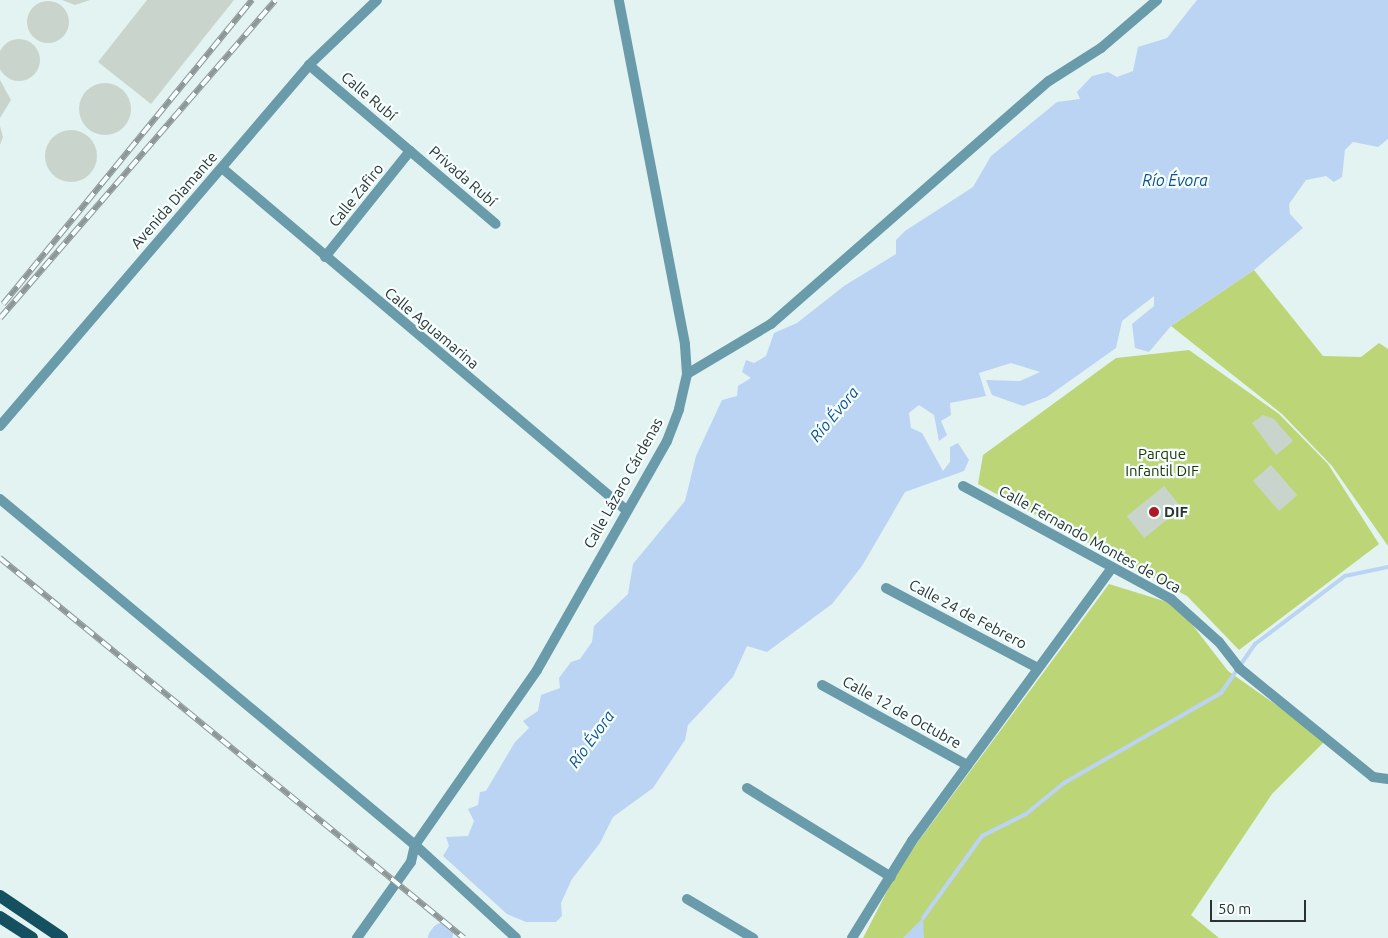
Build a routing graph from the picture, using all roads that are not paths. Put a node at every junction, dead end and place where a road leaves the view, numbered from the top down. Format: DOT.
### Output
graph roads {
  1 [pos="376,0"];
  2 [pos="619,0"];
  3 [pos="1157,0"];
  4 [pos="309,65"];
  5 [pos="410,151"];
  6 [pos="222,168"];
  7 [pos="496,224"];
  8 [pos="324,257"];
  9 [pos="687,374"];
  10 [pos="0,426"];
  11 [pos="964,486"];
  12 [pos="0,499"];
  13 [pos="625,509"];
  14 [pos="1112,568"];
  15 [pos="886,588"];
  16 [pos="1036,667"];
  17 [pos="822,685"];
  18 [pos="967,765"];
  19 [pos="1383,779"];
  20 [pos="747,788"];
  21 [pos="415,845"];
  22 [pos="890,877"];
  23 [pos="0,896"];
  24 [pos="687,899"];
  25 [pos="0,917"];
  26 [pos="32,938"];
  27 [pos="62,938"];
  28 [pos="357,938"];
  29 [pos="516,938"];
  30 [pos="753,938"];
  31 [pos="852,938"];
  1 -- 4 [label="street, Avenida Diamante"];
  2 -- 9 [label="street, Calle Lázaro Cárdenas"];
  3 -- 9 [label="street"];
  4 -- 5 [label="street, Calle Rubí"];
  4 -- 6 [label="street, Avenida Diamante"];
  5 -- 7 [label="street, Privada Rubí"];
  5 -- 8 [label="street, Calle Zafiro"];
  6 -- 8 [label="street, Calle Aguamarina"];
  6 -- 10 [label="street, Avenida Diamante"];
  8 -- 13 [label="street, Calle Aguamarina"];
  9 -- 13 [label="street, Calle Lázaro Cárdenas"];
  11 -- 14 [label="street, Calle Fernando Montes de Oca"];
  12 -- 21 [label="street"];
  13 -- 21 [label="street, Calle Lázaro Cárdenas"];
  14 -- 16 [label="street"];
  14 -- 19 [label="street, Calle Fernando Montes de Oca"];
  15 -- 16 [label="street, Calle 24 de Febrero"];
  16 -- 18 [label="street"];
  17 -- 18 [label="street, Calle 12 de Octubre"];
  18 -- 22 [label="street"];
  20 -- 22 [label="street"];
  21 -- 28 [label="street, Calle Lázaro Cárdenas"];
  21 -- 29 [label="street"];
  22 -- 31 [label="street"];
  23 -- 27 [label="main road"];
  24 -- 30 [label="street"];
  25 -- 26 [label="main road"];
}
